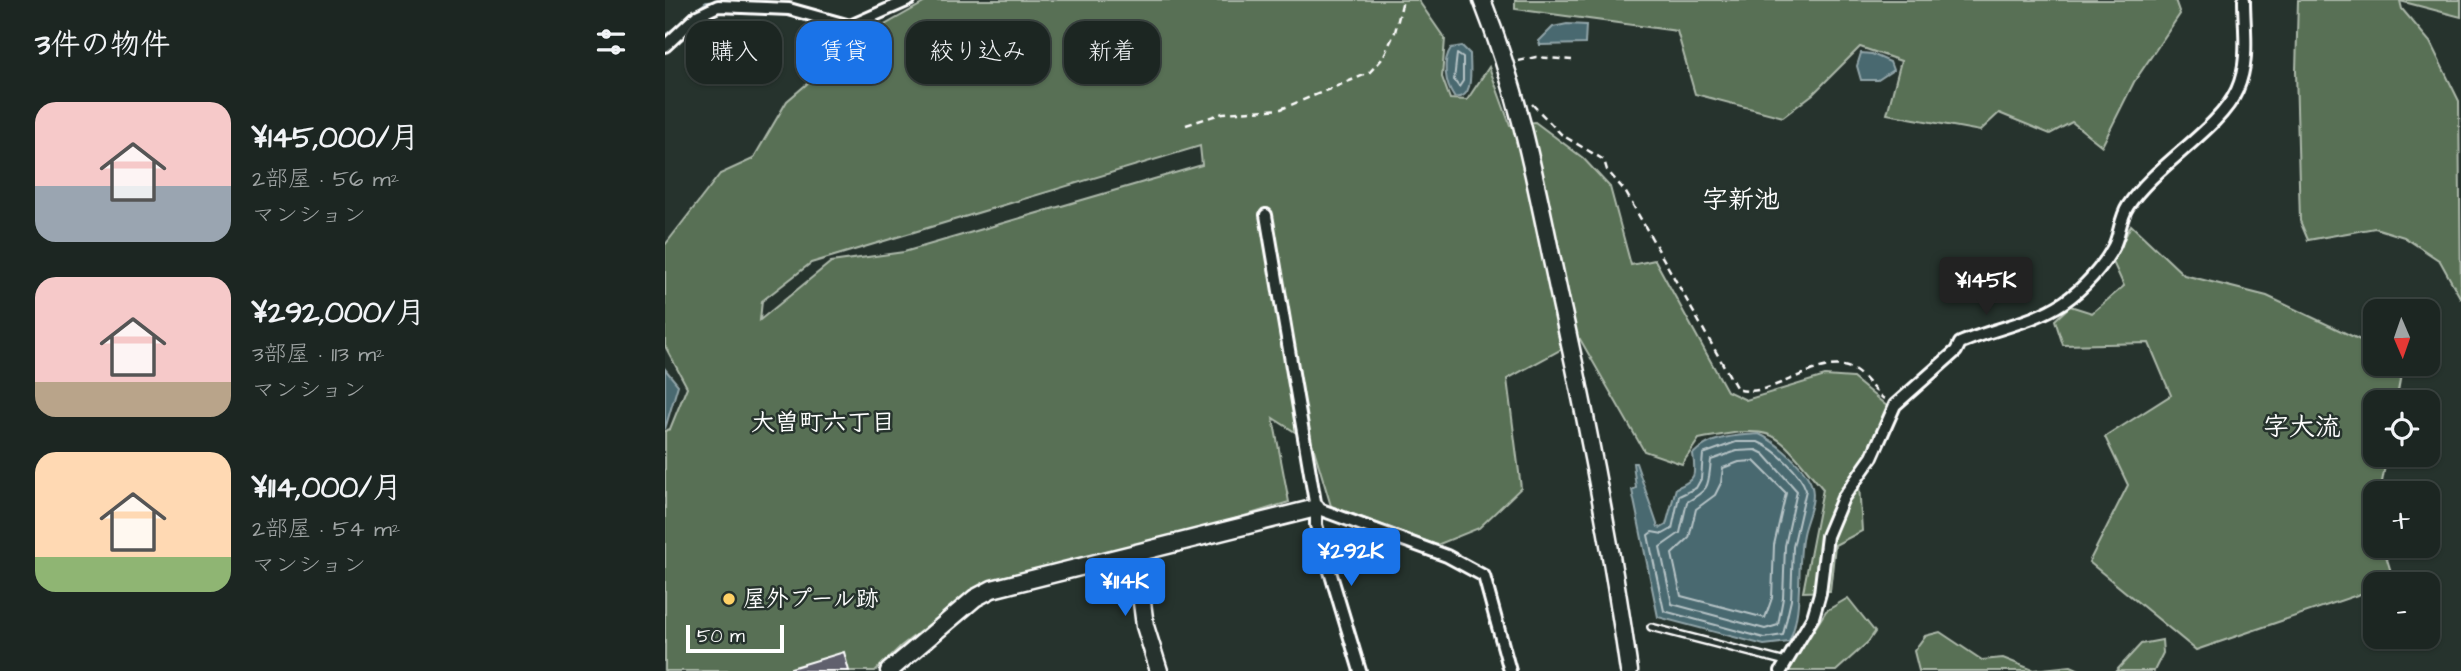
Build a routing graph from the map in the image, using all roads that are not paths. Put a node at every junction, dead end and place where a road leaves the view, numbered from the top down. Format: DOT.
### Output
graph roads {
  1 [pos="909,0"];
  2 [pos="1482,0"];
  3 [pos="2244,0"];
  4 [pos="665,46"];
  5 [pos="1266,215"];
  6 [pos="1316,508"];
  7 [pos="1136,555"];
  8 [pos="1651,627"];
  9 [pos="1784,667"];
  10 [pos="889,671"];
  11 [pos="1159,671"];
  12 [pos="1360,671"];
  13 [pos="1510,671"];
  14 [pos="1629,671"];
  1 -- 4 [label="street"];
  2 -- 14 [label="street"];
  3 -- 9 [label="street"];
  5 -- 6 [label="street"];
  6 -- 7 [label="street"];
  6 -- 12 [label="street"];
  6 -- 13 [label="street"];
  7 -- 10 [label="street"];
  7 -- 11 [label="street"];
  8 -- 9 [label="lane"];
}
